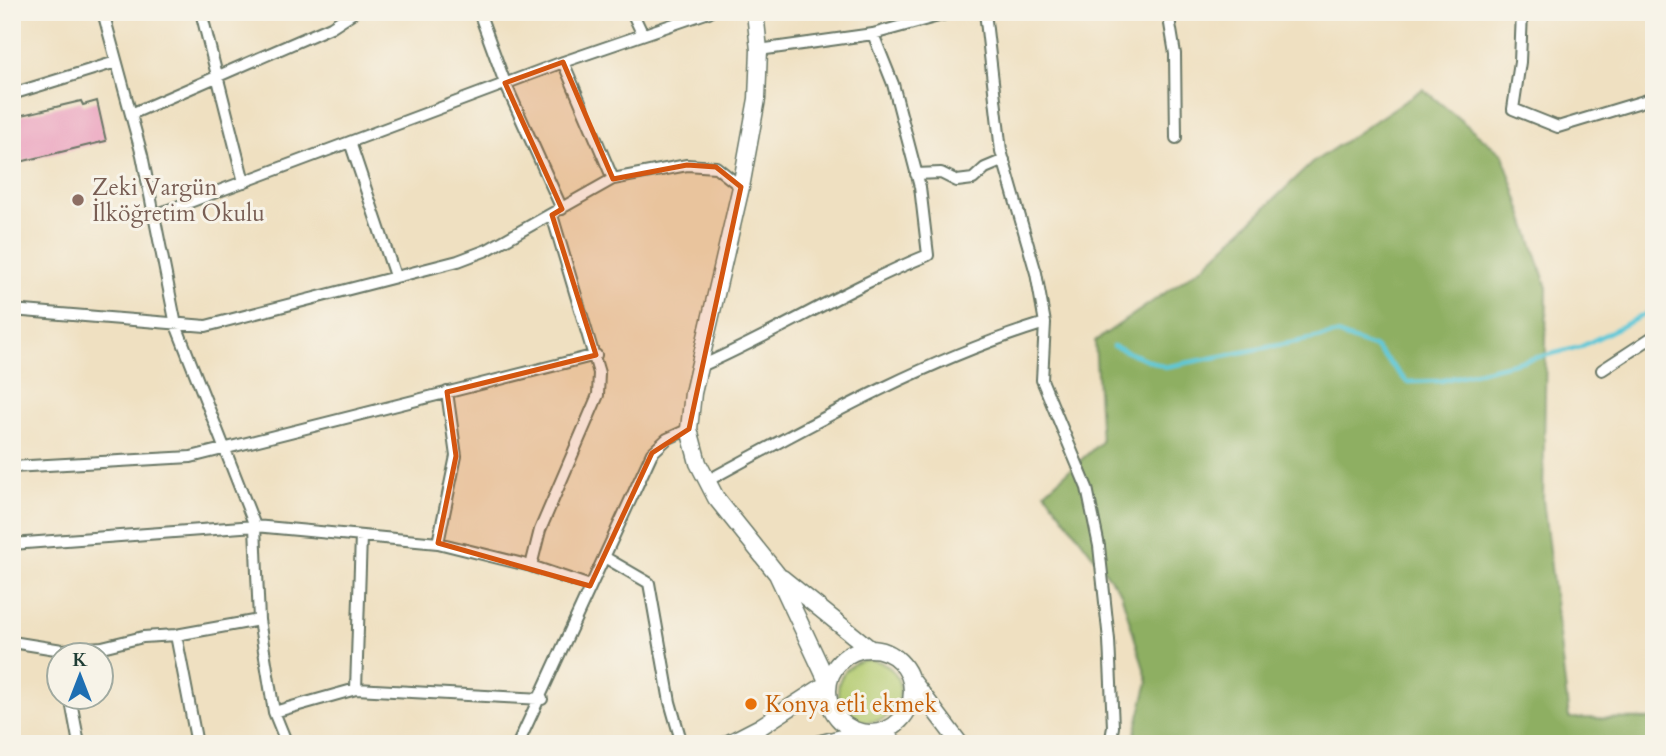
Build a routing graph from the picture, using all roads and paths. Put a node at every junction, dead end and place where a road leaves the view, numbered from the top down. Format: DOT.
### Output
graph roads {
  1 [pos="103,12"];
  2 [pos="201,12"];
  3 [pos="354,12"];
  4 [pos="479,12"];
  5 [pos="632,12"];
  6 [pos="709,12"];
  7 [pos="755,12"];
  8 [pos="953,12"];
  9 [pos="985,12"];
  10 [pos="1168,12"];
  11 [pos="1522,12"];
  12 [pos="642,33"];
  13 [pos="873,34"];
  14 [pos="759,50"];
  15 [pos="116,62"];
  16 [pos="563,62"];
  17 [pos="218,76"];
  18 [pos="505,83"];
  19 [pos="12,94"];
  20 [pos="1654,98"];
  21 [pos="131,114"];
  22 [pos="1176,138"];
  23 [pos="351,142"];
  24 [pos="1003,160"];
  25 [pos="916,174"];
  26 [pos="613,179"];
  27 [pos="244,182"];
  28 [pos="741,187"];
  29 [pos="557,212"];
  30 [pos="155,215"];
  31 [pos="395,276"];
  32 [pos="12,310"];
  33 [pos="1045,323"];
  34 [pos="176,326"];
  35 [pos="1654,336"];
  36 [pos="596,355"];
  37 [pos="699,367"];
  38 [pos="1602,370"];
  39 [pos="447,392"];
  40 [pos="689,429"];
  41 [pos="226,447"];
  42 [pos="12,467"];
  43 [pos="707,481"];
  44 [pos="255,526"];
  45 [pos="361,536"];
  46 [pos="439,543"];
  47 [pos="12,544"];
  48 [pos="606,558"];
  49 [pos="531,566"];
  50 [pos="777,574"];
  51 [pos="590,586"];
  52 [pos="259,620"];
  53 [pos="176,635"];
  54 [pos="12,642"];
  55 [pos="116,644"];
  56 [pos="869,648"];
  57 [pos="46,649"];
  58 [pos="911,678"];
  59 [pos="828,683"];
  60 [pos="356,689"];
  61 [pos="541,699"];
  62 [pos="73,710"];
  63 [pos="274,712"];
  64 [pos="880,732"];
  65 [pos="862,733"];
  66 [pos="79,744"];
  67 [pos="197,744"];
  68 [pos="288,744"];
  69 [pos="519,744"];
  70 [pos="682,744"];
  71 [pos="727,744"];
  72 [pos="818,744"];
  73 [pos="896,744"];
  74 [pos="960,744"];
  75 [pos="1110,744"];
  1 -- 15 [label="street"];
  2 -- 17 [label="street"];
  3 -- 17 [label="street"];
  4 -- 18 [label="street"];
  5 -- 12 [label="street"];
  6 -- 12 [label="street"];
  7 -- 14 [label="street"];
  8 -- 13 [label="street"];
  9 -- 24 [label="street"];
  10 -- 22 [label="street"];
  11 -- 20 [label="street"];
  12 -- 16 [label="street"];
  13 -- 14 [label="street"];
  13 -- 25 [label="street"];
  14 -- 28 [label="street"];
  15 -- 19 [label="street"];
  15 -- 21 [label="street"];
  16 -- 18 [label="street"];
  16 -- 26 [label="street"];
  17 -- 21 [label="street"];
  17 -- 27 [label="street"];
  18 -- 23 [label="street"];
  18 -- 29 [label="street"];
  21 -- 30 [label="street"];
  23 -- 27 [label="street"];
  23 -- 31 [label="street"];
  24 -- 25 [label="street"];
  24 -- 33 [label="street"];
  25 -- 37 [label="street"];
  26 -- 28 [label="street"];
  26 -- 29 [label="street"];
  27 -- 30 [label="street"];
  28 -- 37 [label="street"];
  29 -- 31 [label="street"];
  29 -- 36 [label="street"];
  30 -- 34 [label="street"];
  31 -- 34 [label="street"];
  32 -- 34 [label="street"];
  33 -- 43 [label="street"];
  33 -- 75 [label="street"];
  34 -- 41 [label="street"];
  35 -- 38 [label="street"];
  36 -- 39 [label="street"];
  36 -- 49 [label="street"];
  37 -- 40 [label="street"];
  39 -- 41 [label="street"];
  39 -- 46 [label="street"];
  40 -- 43 [label="street"];
  40 -- 48 [label="street"];
  41 -- 42 [label="street"];
  41 -- 44 [label="street"];
  43 -- 50 [label="street"];
  44 -- 45 [label="street"];
  44 -- 47 [label="street"];
  44 -- 52 [label="street"];
  45 -- 46 [label="street"];
  45 -- 60 [label="street"];
  46 -- 49 [label="street"];
  48 -- 51 [label="street"];
  48 -- 70 [label="street"];
  49 -- 51 [label="street"];
  50 -- 56 [label="street"];
  50 -- 59 [label="street"];
  51 -- 61 [label="street"];
  52 -- 53 [label="street"];
  52 -- 63 [label="street"];
  53 -- 55 [label="street"];
  53 -- 67 [label="street"];
  54 -- 57 [label="street"];
  56 -- 58 [label="street"];
  56 -- 59 [label="street"];
  58 -- 64 [label="street"];
  58 -- 74 [label="street"];
  59 -- 65 [label="street"];
  59 -- 71 [label="street"];
  60 -- 61 [label="street"];
  60 -- 63 [label="street"];
  61 -- 69 [label="street"];
  62 -- 66 [label="street"];
  63 -- 68 [label="street"];
  64 -- 65 [label="street"];
  64 -- 73 [label="street"];
  65 -- 72 [label="street"];
}
